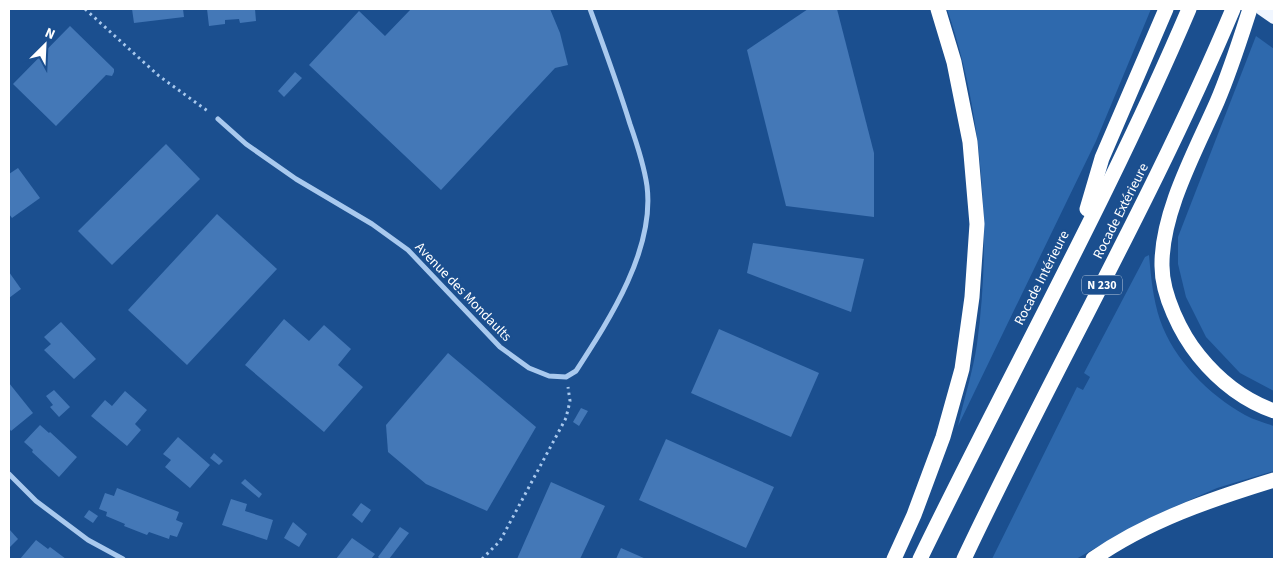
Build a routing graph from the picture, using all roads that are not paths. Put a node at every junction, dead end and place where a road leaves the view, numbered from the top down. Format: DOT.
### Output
graph roads {
  1 [pos="590,9"];
  2 [pos="938,9"];
  3 [pos="1166,9"];
  4 [pos="1189,9"];
  5 [pos="1234,9"];
  6 [pos="1250,9"];
  7 [pos="1261,9"];
  8 [pos="1274,18"];
  9 [pos="218,119"];
  10 [pos="1078,244"];
  11 [pos="1274,410"];
  12 [pos="9,474"];
  13 [pos="1274,480"];
  14 [pos="123,559"];
  15 [pos="894,559"];
  16 [pos="920,559"];
  17 [pos="964,559"];
  18 [pos="1093,559"];
  1 -- 9 [label="street, Avenue des Mondaults"];
  2 -- 15 [label="highway"];
  3 -- 10 [label="highway"];
  4 -- 10 [label="highway, Rocade Intérieure / N 230"];
  5 -- 17 [label="highway, Rocade Extérieure / N 230"];
  6 -- 11 [label="highway"];
  7 -- 8 [label="main road"];
  10 -- 16 [label="highway, Rocade Intérieure / N 230"];
  12 -- 14 [label="street"];
  13 -- 18 [label="highway"];
}
